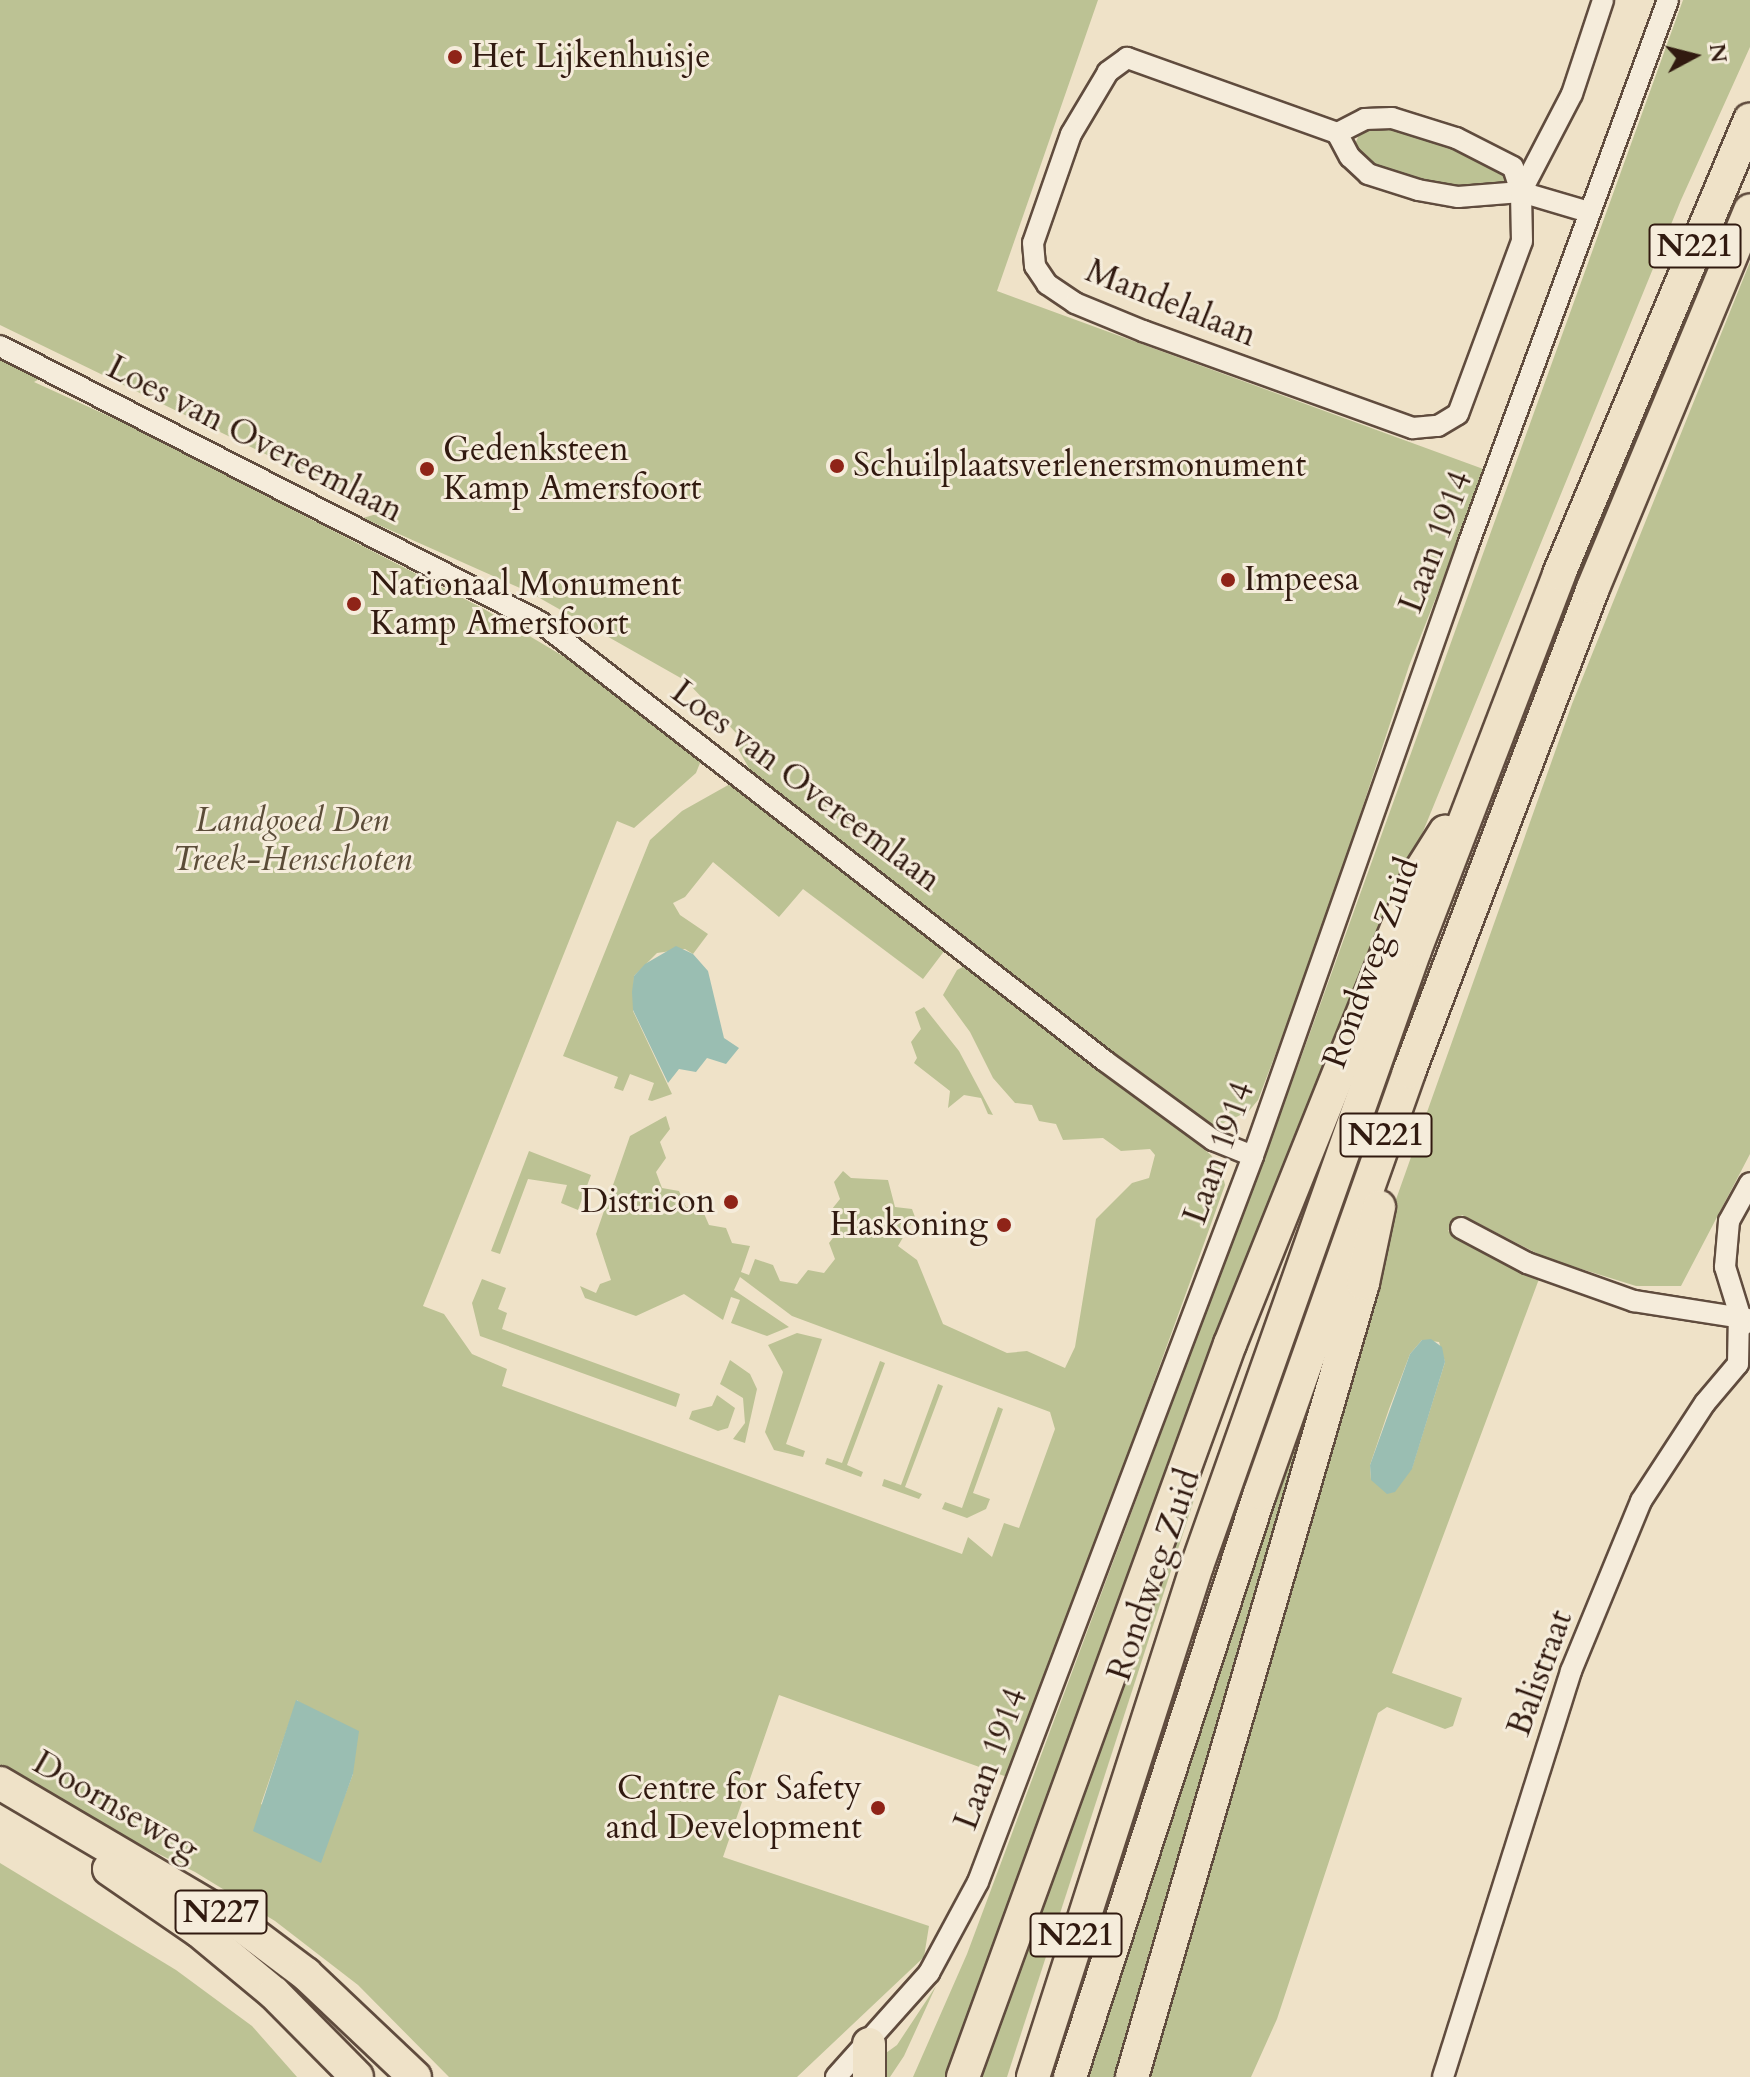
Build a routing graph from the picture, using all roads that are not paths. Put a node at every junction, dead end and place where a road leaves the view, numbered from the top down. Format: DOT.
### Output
graph roads {
  1 [pos="1603,0"];
  2 [pos="1668,0"];
  3 [pos="1750,120"];
  4 [pos="1337,133"];
  5 [pos="1521,192"];
  6 [pos="1750,210"];
  7 [pos="1589,212"];
  8 [pos="0,346"];
  9 [pos="1482,773"];
  10 [pos="1409,1072"];
  11 [pos="1253,1156"];
  12 [pos="1750,1183"];
  13 [pos="1461,1228"];
  14 [pos="1744,1317"];
  15 [pos="1750,1340"];
  16 [pos="0,1783"];
  17 [pos="0,1804"];
  18 [pos="869,2044"];
  19 [pos="357,2077"];
  20 [pos="415,2077"];
  21 [pos="836,2077"];
  22 [pos="869,2077"];
  23 [pos="963,2077"];
  24 [pos="1033,2077"];
  25 [pos="1070,2077"];
  26 [pos="1132,2077"];
  27 [pos="1443,2077"];
  1 -- 5 [label="street"];
  2 -- 7 [label="street, Laan 1914"];
  3 -- 9 [label="main road, Rondweg Zuid / N221"];
  4 -- 5 [label="street"];
  4 -- 5 [label="street"];
  4 -- 5 [label="street, Mandelalaan"];
  5 -- 7 [label="street"];
  6 -- 10 [label="main road, N221"];
  7 -- 11 [label="street, Laan 1914"];
  8 -- 11 [label="street, Loes van Overeemlaan"];
  9 -- 23 [label="main road, N221"];
  9 -- 24 [label="main road, Rondweg Zuid / N221"];
  10 -- 25 [label="main road, N221"];
  10 -- 26 [label="main road, N221"];
  11 -- 18 [label="street, Laan 1914"];
  12 -- 14 [label="street"];
  13 -- 14 [label="street"];
  14 -- 15 [label="street"];
  14 -- 27 [label="street, Balistraat"];
  16 -- 20 [label="main road, Doornseweg / N227"];
  17 -- 19 [label="main road, Doornseweg / N227"];
  18 -- 21 [label="street, Laan 1914"];
  18 -- 22 [label="main road"];
}
